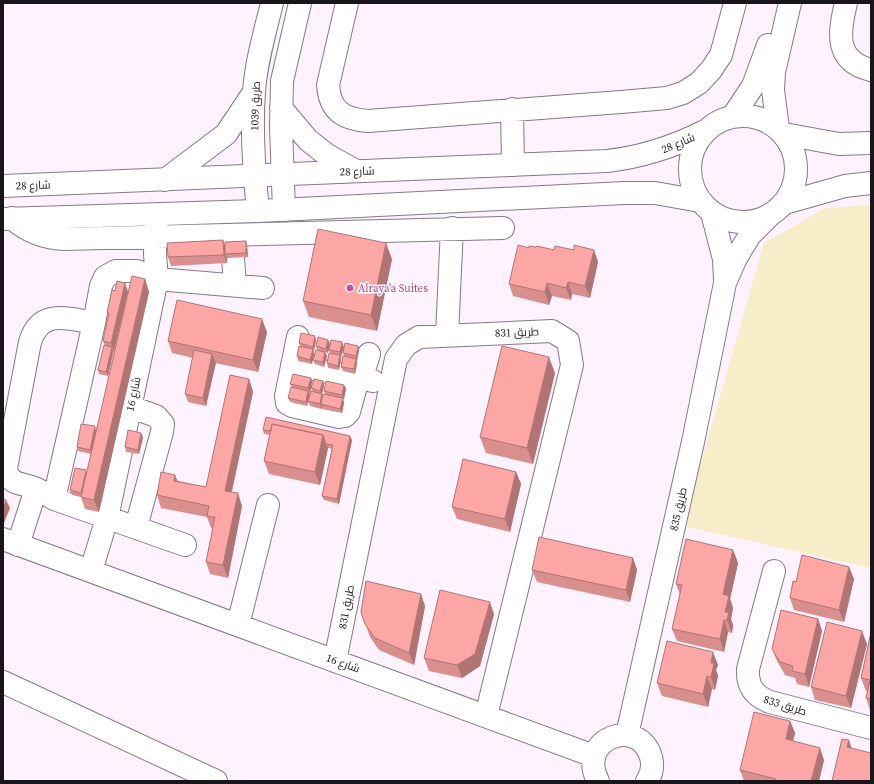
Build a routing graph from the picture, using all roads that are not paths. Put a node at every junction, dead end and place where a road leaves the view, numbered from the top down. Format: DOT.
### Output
graph roads {
  1 [pos="272,3"];
  2 [pos="300,3"];
  3 [pos="348,3"];
  4 [pos="735,3"];
  5 [pos="779,3"];
  6 [pos="790,3"];
  7 [pos="846,3"];
  8 [pos="871,70"];
  9 [pos="254,92"];
  10 [pos="281,108"];
  11 [pos="512,109"];
  12 [pos="732,116"];
  13 [pos="705,131"];
  14 [pos="781,131"];
  15 [pos="871,143"];
  16 [pos="513,165"];
  17 [pos="356,171"];
  18 [pos="283,174"];
  19 [pos="254,175"];
  20 [pos="165,180"];
  21 [pos="871,183"];
  22 [pos="3,186"];
  23 [pos="706,207"];
  24 [pos="284,210"];
  25 [pos="777,210"];
  26 [pos="258,211"];
  27 [pos="157,214"];
  28 [pos="7,219"];
  29 [pos="452,228"];
  30 [pos="503,228"];
  31 [pos="155,238"];
  32 [pos="232,246"];
  33 [pos="156,279"];
  34 [pos="725,283"];
  35 [pos="235,285"];
  36 [pos="263,288"];
  37 [pos="94,323"];
  38 [pos="447,335"];
  39 [pos="298,337"];
  40 [pos="369,354"];
  41 [pos="292,365"];
  42 [pos="359,379"];
  43 [pos="391,383"];
  44 [pos="131,407"];
  45 [pos="45,494"];
  46 [pos="268,505"];
  47 [pos="106,518"];
  48 [pos="136,527"];
  49 [pos="10,542"];
  50 [pos="185,545"];
  51 [pos="774,571"];
  52 [pos="91,572"];
  53 [pos="238,625"];
  54 [pos="335,661"];
  55 [pos="3,682"];
  56 [pos="486,716"];
  57 [pos="871,728"];
  58 [pos="627,735"];
  59 [pos="594,756"];
  60 [pos="650,780"];
  61 [pos="216,781"];
  62 [pos="598,781"];
  1 -- 9 [label="street, طريق 1039"];
  2 -- 10 [label="street"];
  3 -- 11 [label="street"];
  4 -- 11 [label="street"];
  5 -- 12 [label="street"];
  6 -- 14 [label="street"];
  7 -- 8 [label="street"];
  9 -- 19 [label="street, طريق 1039"];
  9 -- 20 [label="street"];
  10 -- 17 [label="street"];
  10 -- 18 [label="street"];
  11 -- 16 [label="street"];
  12 -- 13 [label="street"];
  12 -- 14 [label="street"];
  13 -- 16 [label="street, شارع 28"];
  13 -- 23 [label="street"];
  14 -- 15 [label="street"];
  14 -- 25 [label="street"];
  16 -- 17 [label="street, شارع 28"];
  17 -- 18 [label="street, شارع 28"];
  18 -- 19 [label="street, شارع 28"];
  18 -- 24 [label="street"];
  19 -- 20 [label="street, شارع 28"];
  19 -- 26 [label="street, طريق 1039"];
  20 -- 22 [label="street, شارع 28"];
  21 -- 25 [label="street"];
  23 -- 24 [label="street"];
  23 -- 25 [label="street"];
  23 -- 34 [label="street, طريق 835"];
  24 -- 26 [label="street"];
  25 -- 34 [label="street, طريق 835"];
  26 -- 27 [label="street"];
  27 -- 28 [label="street"];
  27 -- 31 [label="street, شارع 16"];
  28 -- 31 [label="street"];
  29 -- 30 [label="street"];
  29 -- 32 [label="street"];
  29 -- 38 [label="street"];
  31 -- 32 [label="street"];
  31 -- 33 [label="street, شارع 16"];
  32 -- 35 [label="street"];
  33 -- 35 [label="street"];
  33 -- 37 [label="street"];
  33 -- 44 [label="street, شارع 16"];
  34 -- 58 [label="street, طريق 835"];
  35 -- 36 [label="street"];
  37 -- 45 [label="street"];
  37 -- 45 [label="street"];
  38 -- 43 [label="street, طريق 831"];
  38 -- 56 [label="street, طريق 831"];
  39 -- 41 [label="street"];
  40 -- 42 [label="street"];
  41 -- 42 [label="street"];
  41 -- 42 [label="street"];
  42 -- 43 [label="street"];
  43 -- 54 [label="street, طريق 831"];
  44 -- 47 [label="street, شارع 16"];
  44 -- 48 [label="street"];
  45 -- 47 [label="street"];
  45 -- 49 [label="street"];
  46 -- 53 [label="street"];
  47 -- 48 [label="street"];
  47 -- 52 [label="street, شارع 16"];
  48 -- 50 [label="street"];
  49 -- 52 [label="street, شارع 16"];
  51 -- 57 [label="street, طريق 833"];
  52 -- 53 [label="street, شارع 16"];
  53 -- 54 [label="street, شارع 16"];
  54 -- 56 [label="street, شارع 16"];
  55 -- 61 [label="street"];
  56 -- 59 [label="street, شارع 16"];
  58 -- 59 [label="street"];
  58 -- 60 [label="street"];
  59 -- 62 [label="street"];
}
